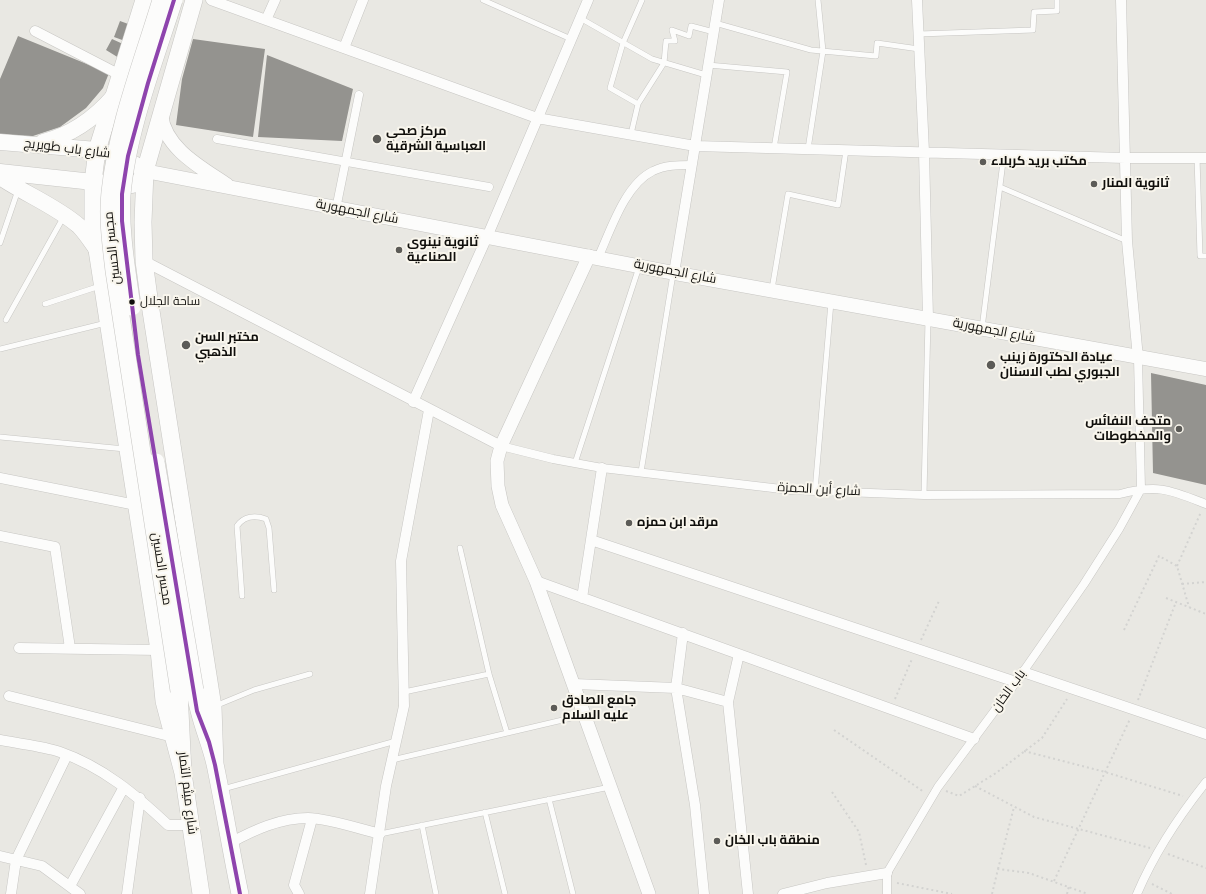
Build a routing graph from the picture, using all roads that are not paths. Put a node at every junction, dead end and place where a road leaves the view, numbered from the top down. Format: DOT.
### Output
graph roads {
  1 [pos="144,0"];
  2 [pos="161,0"];
  3 [pos="174,0"];
  4 [pos="194,0"];
  5 [pos="211,0"];
  6 [pos="275,0"];
  7 [pos="363,0"];
  8 [pos="482,0"];
  9 [pos="588,0"];
  10 [pos="642,0"];
  11 [pos="719,0"];
  12 [pos="818,0"];
  13 [pos="917,0"];
  14 [pos="1057,0"];
  15 [pos="1121,0"];
  16 [pos="580,18"];
  17 [pos="266,20"];
  18 [pos="714,28"];
  19 [pos="35,31"];
  20 [pos="919,34"];
  21 [pos="571,39"];
  22 [pos="622,42"];
  23 [pos="344,48"];
  24 [pos="919,49"];
  25 [pos="823,51"];
  26 [pos="664,63"];
  27 [pos="707,70"];
  28 [pos="120,75"];
  29 [pos="358,95"];
  30 [pos="114,96"];
  31 [pos="638,104"];
  32 [pos="161,115"];
  33 [pos="538,118"];
  34 [pos="631,134"];
  35 [pos="218,139"];
  36 [pos="0,142"];
  37 [pos="33,144"];
  38 [pos="695,146"];
  39 [pos="774,148"];
  40 [pos="808,149"];
  41 [pos="97,150"];
  42 [pos="846,150"];
  43 [pos="924,152"];
  44 [pos="1004,154"];
  45 [pos="1125,158"];
  46 [pos="1201,158"];
  47 [pos="346,162"];
  48 [pos="692,164"];
  49 [pos="145,171"];
  50 [pos="0,172"];
  51 [pos="0,178"];
  52 [pos="93,182"];
  53 [pos="489,187"];
  54 [pos="1000,187"];
  55 [pos="18,189"];
  56 [pos="232,189"];
  57 [pos="336,209"];
  58 [pos="65,215"];
  59 [pos="487,237"];
  60 [pos="1127,241"];
  61 [pos="0,243"];
  62 [pos="98,251"];
  63 [pos="1206,256"];
  64 [pos="594,257"];
  65 [pos="144,261"];
  66 [pos="640,266"];
  67 [pos="674,272"];
  68 [pos="103,285"];
  69 [pos="772,290"];
  70 [pos="832,301"];
  71 [pos="45,304"];
  72 [pos="928,318"];
  73 [pos="6,320"];
  74 [pos="108,322"];
  75 [pos="982,329"];
  76 [pos="0,349"];
  77 [pos="1138,358"];
  78 [pos="1206,369"];
  79 [pos="413,402"];
  80 [pos="429,410"];
  81 [pos="0,437"];
  82 [pos="501,446"];
  83 [pos="128,450"];
  84 [pos="575,463"];
  85 [pos="602,468"];
  86 [pos="641,472"];
  87 [pos="0,478"];
  88 [pos="1141,489"];
  89 [pos="815,491"];
  90 [pos="924,495"];
  91 [pos="1206,504"];
  92 [pos="136,505"];
  93 [pos="0,536"];
  94 [pos="591,540"];
  95 [pos="460,548"];
  96 [pos="536,581"];
  97 [pos="274,590"];
  98 [pos="242,596"];
  99 [pos="582,598"];
  100 [pos="683,633"];
  101 [pos="18,648"];
  102 [pos="70,648"];
  103 [pos="159,650"];
  104 [pos="739,654"];
  105 [pos="1023,672"];
  106 [pos="310,674"];
  107 [pos="489,674"];
  108 [pos="1016,682"];
  109 [pos="574,684"];
  110 [pos="676,688"];
  111 [pos="187,691"];
  112 [pos="404,692"];
  113 [pos="9,696"];
  114 [pos="728,702"];
  115 [pos="213,707"];
  116 [pos="585,715"];
  117 [pos="507,733"];
  118 [pos="1206,734"];
  119 [pos="173,737"];
  120 [pos="974,739"];
  121 [pos="0,740"];
  122 [pos="396,741"];
  123 [pos="67,755"];
  124 [pos="392,760"];
  125 [pos="215,765"];
  126 [pos="183,773"];
  127 [pos="1206,782"];
  128 [pos="124,786"];
  129 [pos="611,787"];
  130 [pos="220,789"];
  131 [pos="140,798"];
  132 [pos="549,799"];
  133 [pos="485,812"];
  134 [pos="312,819"];
  135 [pos="191,825"];
  136 [pos="422,825"];
  137 [pos="380,834"];
  138 [pos="230,842"];
  139 [pos="0,856"];
  140 [pos="16,860"];
  141 [pos="887,877"];
  142 [pos="70,886"];
  143 [pos="11,894"];
  144 [pos="80,894"];
  145 [pos="127,894"];
  146 [pos="201,894"];
  147 [pos="240,894"];
  148 [pos="299,894"];
  149 [pos="370,894"];
  150 [pos="436,894"];
  151 [pos="505,894"];
  152 [pos="572,894"];
  153 [pos="649,894"];
  154 [pos="704,894"];
  155 [pos="748,894"];
  156 [pos="783,894"];
  157 [pos="886,894"];
  158 [pos="1137,894"];
  1 -- 28 [label="highway"];
  2 -- 111 [label="highway, مجسر الحسين, bridge"];
  3 -- 111 [label="highway, مجسر الحسين, bridge"];
  4 -- 32 [label="highway"];
  5 -- 17 [label="street"];
  6 -- 17 [label="street"];
  7 -- 23 [label="street"];
  8 -- 21 [label="lane"];
  9 -- 16 [label="street"];
  10 -- 22 [label="lane"];
  11 -- 18 [label="street"];
  12 -- 25 [label="lane"];
  13 -- 20 [label="street"];
  14 -- 20 [label="lane"];
  15 -- 45 [label="street"];
  16 -- 21 [label="street"];
  16 -- 22 [label="lane"];
  17 -- 23 [label="street"];
  18 -- 25 [label="lane"];
  18 -- 26 [label="lane"];
  18 -- 27 [label="street"];
  19 -- 28 [label="street"];
  20 -- 24 [label="street"];
  21 -- 33 [label="street"];
  22 -- 26 [label="lane"];
  22 -- 31 [label="lane"];
  23 -- 33 [label="street"];
  24 -- 25 [label="lane"];
  24 -- 43 [label="street"];
  25 -- 40 [label="lane"];
  26 -- 27 [label="lane"];
  26 -- 31 [label="lane"];
  27 -- 38 [label="street"];
  27 -- 39 [label="lane"];
  28 -- 30 [label="highway"];
  29 -- 47 [label="street"];
  30 -- 37 [label="main road"];
  30 -- 41 [label="highway"];
  31 -- 34 [label="lane"];
  32 -- 49 [label="highway"];
  32 -- 56 [label="main road"];
  33 -- 34 [label="street"];
  33 -- 59 [label="street"];
  34 -- 38 [label="street"];
  35 -- 47 [label="street"];
  36 -- 37 [label="main road, شارع باب طويريج"];
  37 -- 41 [label="main road, شارع باب طويريج"];
  38 -- 39 [label="street"];
  38 -- 48 [label="street"];
  39 -- 40 [label="street"];
  40 -- 42 [label="street"];
  41 -- 49 [label="main road, شارع باب طويريج"];
  41 -- 52 [label="highway"];
  42 -- 43 [label="street"];
  42 -- 69 [label="lane"];
  43 -- 44 [label="street"];
  43 -- 72 [label="street"];
  44 -- 45 [label="street"];
  44 -- 54 [label="lane"];
  45 -- 46 [label="street"];
  45 -- 60 [label="street"];
  46 -- 63 [label="lane"];
  47 -- 53 [label="street"];
  47 -- 57 [label="street"];
  48 -- 64 [label="street"];
  48 -- 67 [label="street"];
  49 -- 52 [label="main road"];
  49 -- 56 [label="main road, شارع الجمهورية"];
  49 -- 65 [label="highway"];
  50 -- 52 [label="main road"];
  51 -- 55 [label="main road"];
  52 -- 62 [label="highway"];
  54 -- 60 [label="lane"];
  54 -- 75 [label="lane"];
  55 -- 58 [label="main road"];
  55 -- 61 [label="lane"];
  56 -- 57 [label="main road, شارع الجمهورية"];
  57 -- 59 [label="main road, شارع الجمهورية"];
  58 -- 62 [label="main road"];
  58 -- 73 [label="lane"];
  59 -- 64 [label="main road, شارع الجمهورية"];
  59 -- 79 [label="street"];
  60 -- 77 [label="street"];
  62 -- 68 [label="highway"];
  64 -- 66 [label="main road, شارع الجمهورية"];
  64 -- 82 [label="street"];
  65 -- 79 [label="street"];
  65 -- 115 [label="highway"];
  66 -- 67 [label="main road, شارع الجمهورية"];
  66 -- 84 [label="lane"];
  67 -- 69 [label="main road, شارع الجمهورية"];
  67 -- 86 [label="lane"];
  68 -- 71 [label="lane"];
  68 -- 74 [label="highway"];
  69 -- 70 [label="main road, شارع الجمهورية"];
  70 -- 72 [label="main road, شارع الجمهورية"];
  70 -- 89 [label="lane"];
  72 -- 75 [label="main road, شارع الجمهورية"];
  72 -- 90 [label="lane"];
  74 -- 76 [label="lane"];
  74 -- 83 [label="highway"];
  75 -- 77 [label="main road, شارع الجمهورية"];
  77 -- 78 [label="main road, شارع الجمهورية"];
  77 -- 88 [label="street"];
  79 -- 80 [label="street"];
  80 -- 82 [label="street"];
  80 -- 112 [label="street"];
  81 -- 83 [label="lane"];
  82 -- 84 [label="street, شارع أبن الحمزة"];
  82 -- 96 [label="street"];
  83 -- 92 [label="highway"];
  84 -- 85 [label="street, شارع أبن الحمزة"];
  85 -- 86 [label="street, شارع أبن الحمزة"];
  85 -- 94 [label="street"];
  86 -- 89 [label="street, شارع أبن الحمزة"];
  87 -- 92 [label="street"];
  88 -- 90 [label="street, شارع أبن الحمزة"];
  88 -- 91 [label="street, شارع أبن الحمزة"];
  88 -- 105 [label="street, باب الخان"];
  89 -- 90 [label="street, شارع أبن الحمزة"];
  92 -- 103 [label="highway"];
  93 -- 102 [label="street"];
  94 -- 99 [label="street"];
  94 -- 108 [label="street"];
  95 -- 107 [label="lane"];
  96 -- 99 [label="street"];
  96 -- 109 [label="street"];
  97 -- 98 [label="lane"];
  99 -- 100 [label="street"];
  100 -- 104 [label="street"];
  100 -- 110 [label="street"];
  101 -- 102 [label="street"];
  102 -- 103 [label="street"];
  103 -- 119 [label="highway"];
  104 -- 114 [label="street"];
  104 -- 120 [label="street"];
  105 -- 108 [label="street, باب الخان"];
  105 -- 118 [label="street"];
  106 -- 115 [label="lane"];
  107 -- 112 [label="lane"];
  107 -- 117 [label="lane"];
  108 -- 120 [label="street, باب الخان"];
  109 -- 110 [label="street"];
  109 -- 116 [label="street"];
  110 -- 114 [label="street"];
  110 -- 154 [label="street"];
  111 -- 125 [label="highway"];
  111 -- 126 [label="highway, شارع ميثم التمار"];
  112 -- 122 [label="street"];
  113 -- 119 [label="street"];
  114 -- 155 [label="street"];
  115 -- 125 [label="highway"];
  116 -- 117 [label="lane"];
  116 -- 129 [label="street"];
  117 -- 124 [label="lane"];
  119 -- 126 [label="highway"];
  120 -- 141 [label="street, باب الخان"];
  121 -- 123 [label="street"];
  122 -- 124 [label="street"];
  122 -- 130 [label="lane"];
  123 -- 128 [label="street"];
  123 -- 140 [label="street"];
  124 -- 137 [label="street"];
  125 -- 130 [label="highway"];
  126 -- 135 [label="highway, شارع ميثم التمار"];
  127 -- 158 [label="street"];
  128 -- 131 [label="street"];
  128 -- 142 [label="street"];
  129 -- 132 [label="lane"];
  129 -- 153 [label="street"];
  130 -- 138 [label="highway"];
  131 -- 135 [label="street"];
  131 -- 145 [label="street"];
  132 -- 133 [label="lane"];
  132 -- 152 [label="lane"];
  133 -- 136 [label="lane"];
  133 -- 151 [label="lane"];
  134 -- 137 [label="street"];
  134 -- 138 [label="street"];
  134 -- 148 [label="street"];
  135 -- 146 [label="highway, شارع ميثم التمار"];
  136 -- 137 [label="lane"];
  136 -- 150 [label="lane"];
  137 -- 149 [label="street"];
  138 -- 147 [label="highway"];
  139 -- 140 [label="street"];
  140 -- 142 [label="street"];
  140 -- 143 [label="street"];
  141 -- 156 [label="street"];
  141 -- 157 [label="street, باب الخان"];
  142 -- 144 [label="street"];
}
